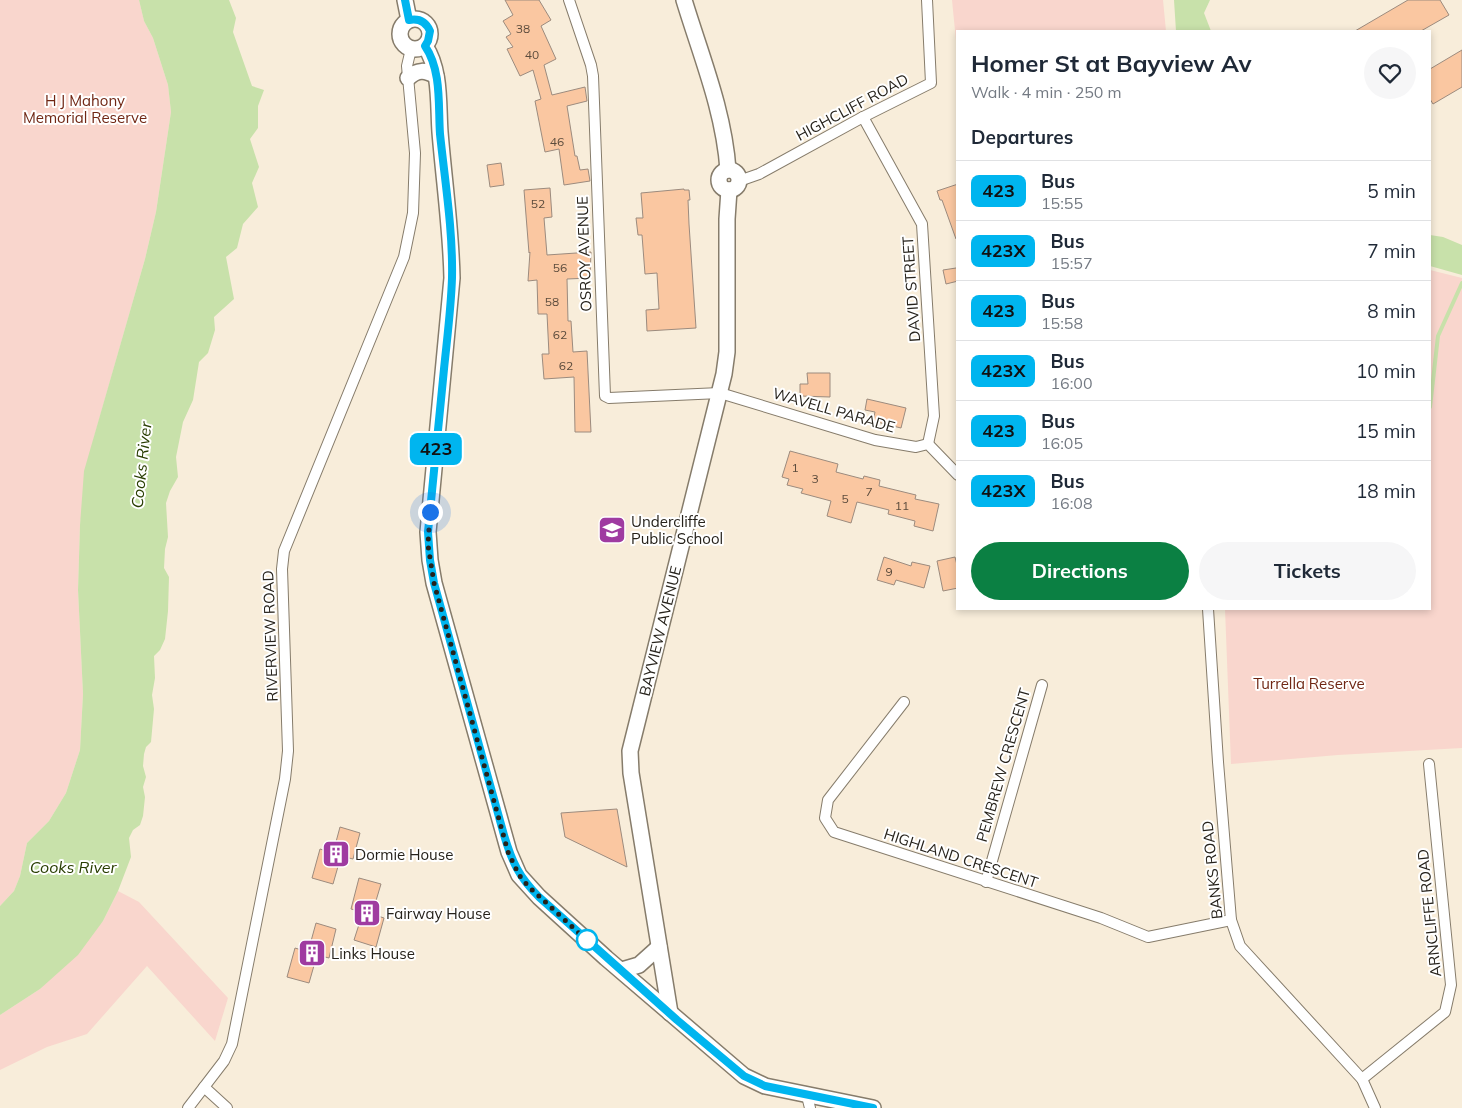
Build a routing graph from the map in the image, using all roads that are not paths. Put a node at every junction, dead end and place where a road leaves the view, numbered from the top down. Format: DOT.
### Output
graph roads {
  1 [pos="405,0"];
  2 [pos="569,0"];
  3 [pos="684,0"];
  4 [pos="927,0"];
  5 [pos="409,20"];
  6 [pos="418,47"];
  7 [pos="436,76"];
  8 [pos="408,78"];
  9 [pos="863,116"];
  10 [pos="734,185"];
  11 [pos="720,393"];
  12 [pos="928,444"];
  13 [pos="956,473"];
  14 [pos="1208,610"];
  15 [pos="1042,684"];
  16 [pos="904,702"];
  17 [pos="1429,764"];
  18 [pos="986,882"];
  19 [pos="1231,920"];
  20 [pos="659,947"];
  21 [pos="622,970"];
  22 [pos="670,1013"];
  23 [pos="1362,1079"];
  24 [pos="204,1087"];
  25 [pos="808,1102"];
  26 [pos="188,1108"];
  27 [pos="228,1108"];
  28 [pos="873,1108"];
  29 [pos="1375,1108"];
  1 -- 5 [label="main road"];
  2 -- 11 [label="street, OSROY AVENUE"];
  3 -- 10 [label="main road"];
  4 -- 9 [label="street, HIGHCLIFF ROAD"];
  5 -- 6 [label="main road"];
  5 -- 6 [label="main road"];
  6 -- 7 [label="main road"];
  6 -- 8 [label="street, RIVERVIEW ROAD"];
  7 -- 8 [label="main road"];
  7 -- 21 [label="main road"];
  8 -- 24 [label="street, RIVERVIEW ROAD"];
  9 -- 10 [label="street, HIGHCLIFF ROAD"];
  9 -- 12 [label="street, DAVID STREET"];
  10 -- 11 [label="main road, BAYVIEW AVENUE"];
  11 -- 12 [label="street, WAVELL PARADE"];
  11 -- 20 [label="main road, BAYVIEW AVENUE"];
  12 -- 13 [label="street"];
  14 -- 19 [label="street, BANKS ROAD"];
  15 -- 18 [label="street, PEMBREW CRESCENT"];
  16 -- 18 [label="street, HIGHLAND CRESCENT"];
  17 -- 23 [label="street, ARNCLIFFE ROAD"];
  18 -- 19 [label="street, HIGHLAND CRESCENT"];
  19 -- 23 [label="street, BANKS ROAD"];
  20 -- 21 [label="main road"];
  20 -- 22 [label="main road, BAYVIEW AVENUE"];
  21 -- 22 [label="main road"];
  22 -- 25 [label="main road"];
  23 -- 29 [label="street, BANKS ROAD"];
  24 -- 26 [label="street, RIVERVIEW ROAD"];
  24 -- 27 [label="street"];
  25 -- 28 [label="main road"];
}
